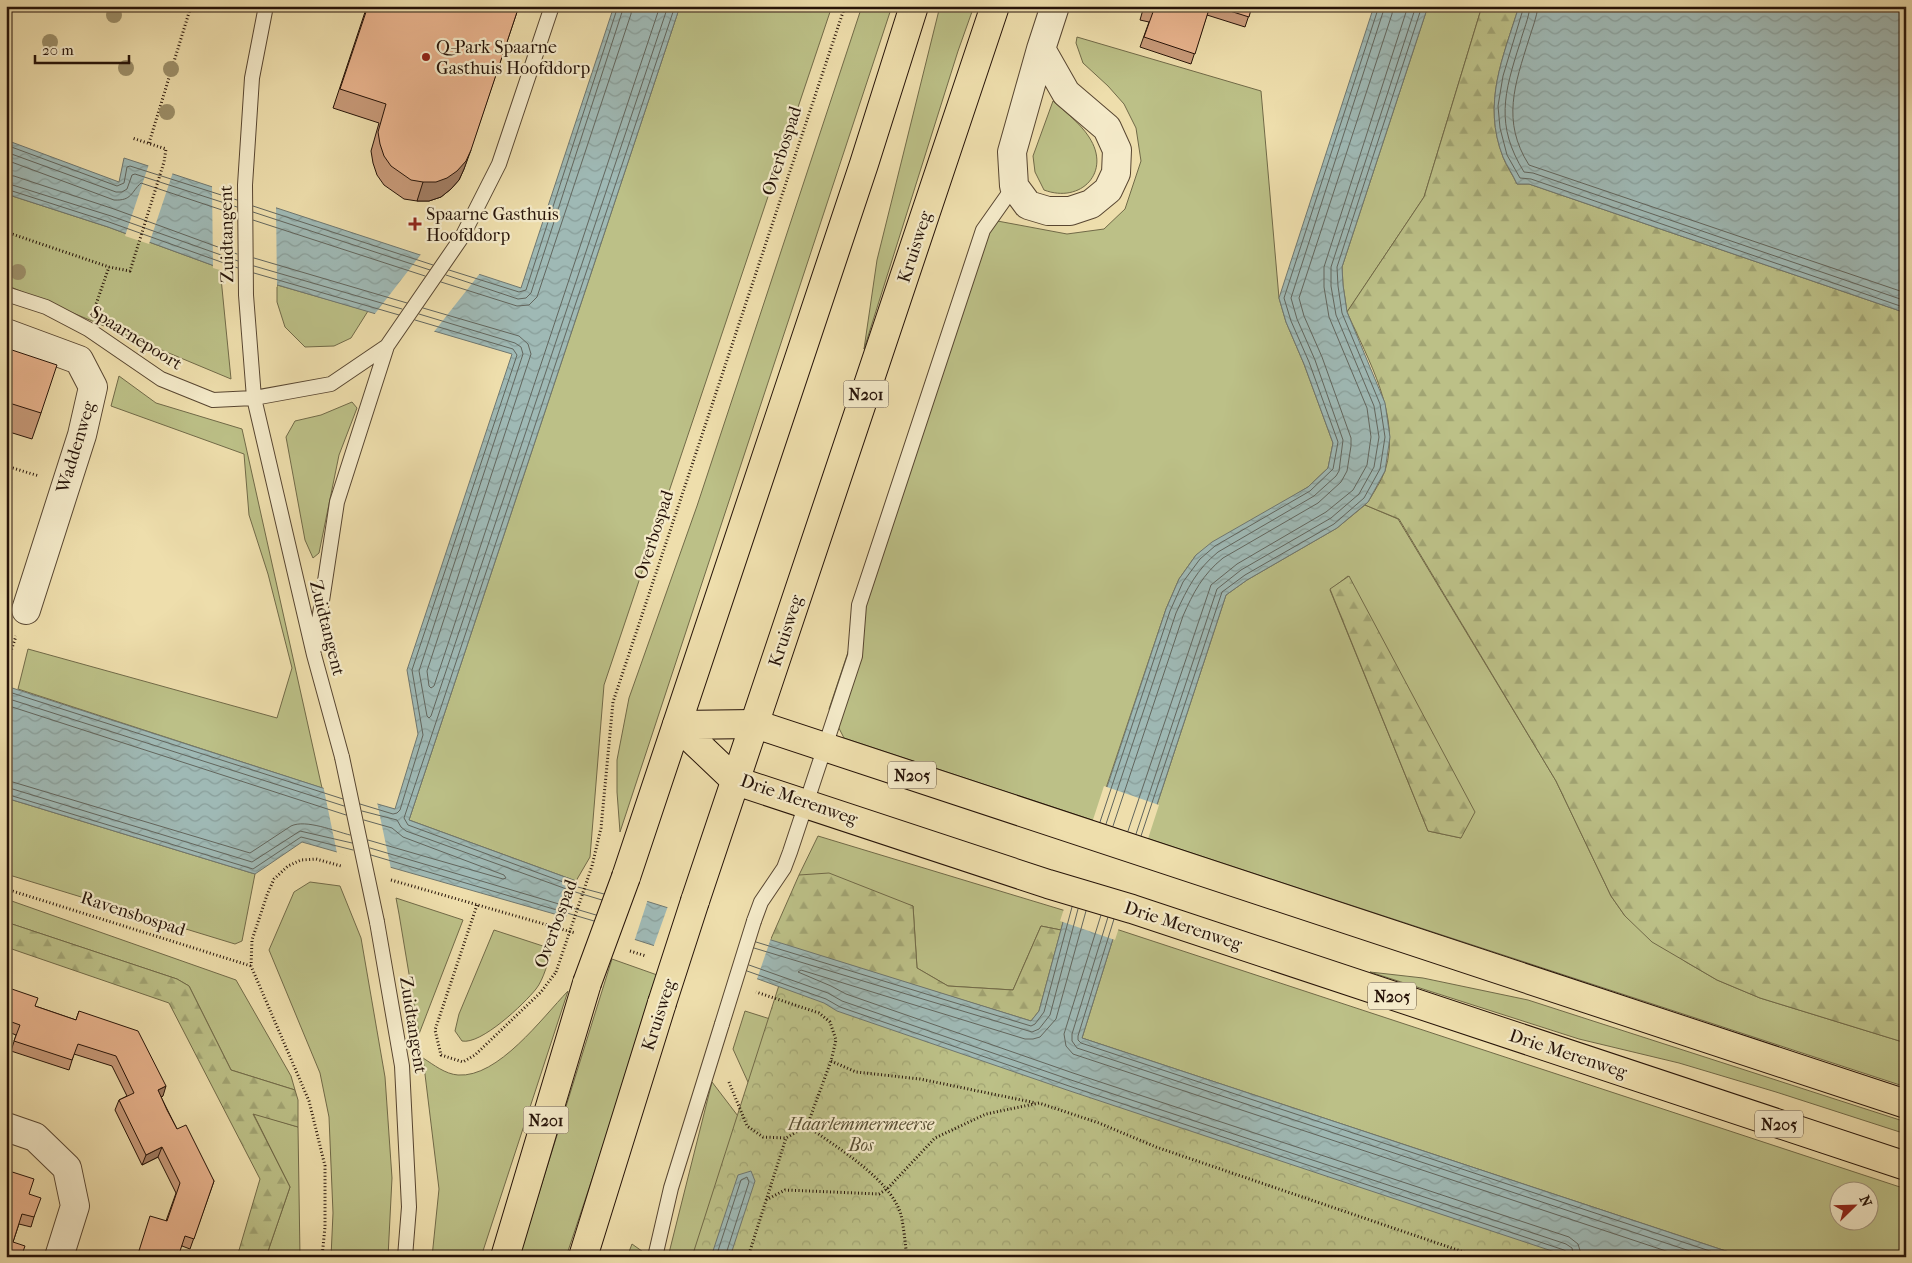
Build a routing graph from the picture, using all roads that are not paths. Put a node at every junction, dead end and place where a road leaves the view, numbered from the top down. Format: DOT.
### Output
graph roads {
  1 [pos="266,6"];
  2 [pos="552,6"];
  3 [pos="914,6"];
  4 [pos="995,6"];
  5 [pos="1055,6"];
  6 [pos="1041,48"];
  7 [pos="1014,186"];
  8 [pos="6,294"];
  9 [pos="6,333"];
  10 [pos="387,346"];
  11 [pos="254,398"];
  12 [pos="26,610"];
  13 [pos="314,655"];
  14 [pos="755,724"];
  15 [pos="677,725"];
  16 [pos="824,747"];
  17 [pos="736,781"];
  18 [pos="806,803"];
  19 [pos="1906,1104"];
  20 [pos="6,1127"];
  21 [pos="1906,1166"];
  22 [pos="59,1257"];
  23 [pos="405,1257"];
  24 [pos="505,1257"];
  25 [pos="582,1257"];
  26 [pos="655,1257"];
  1 -- 11 [label="lane, Zuidtangent"];
  2 -- 10 [label="lane, Spaarnepoort"];
  3 -- 15 [label="main road, N201"];
  4 -- 14 [label="main road, Kruisweg / N201"];
  5 -- 6 [label="street"];
  6 -- 7 [label="street"];
  6 -- 7 [label="street"];
  7 -- 16 [label="lane"];
  8 -- 11 [label="lane, Spaarnepoort"];
  9 -- 12 [label="street, Waddenweg"];
  10 -- 11 [label="lane, Spaarnepoort"];
  10 -- 13 [label="lane, Spaarnepoort"];
  11 -- 13 [label="lane, Zuidtangent"];
  13 -- 23 [label="lane, Zuidtangent, bridge"];
  14 -- 15 [label="main road, N205"];
  14 -- 16 [label="main road, N205"];
  14 -- 17 [label="main road, Kruisweg / N201"];
  15 -- 17 [label="main road, Drie Merenweg / N205"];
  15 -- 24 [label="main road, N201, bridge"];
  16 -- 18 [label="lane"];
  16 -- 19 [label="main road, N205"];
  17 -- 18 [label="main road, Drie Merenweg / N205"];
  17 -- 25 [label="main road, Kruisweg / N201, bridge"];
  18 -- 21 [label="main road, Drie Merenweg / N205"];
  18 -- 26 [label="lane, bridge"];
  20 -- 22 [label="street"];
}
